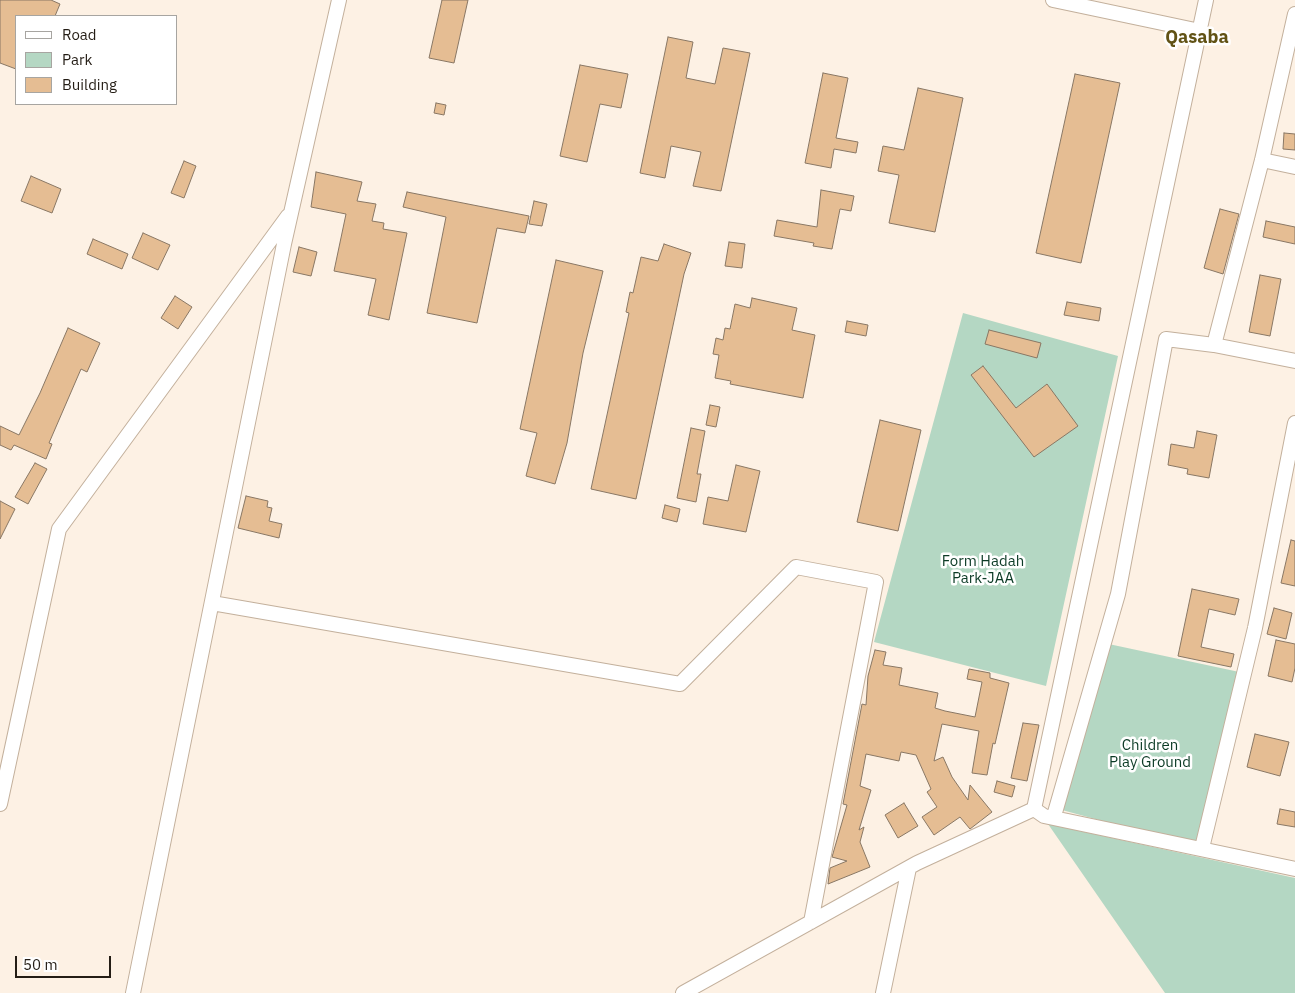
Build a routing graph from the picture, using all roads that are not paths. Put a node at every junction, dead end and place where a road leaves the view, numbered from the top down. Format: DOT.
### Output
graph roads {
  1 [pos="339,0"];
  2 [pos="1053,0"];
  3 [pos="1206,0"];
  4 [pos="1295,14"];
  5 [pos="1200,31"];
  6 [pos="1262,160"];
  7 [pos="1295,167"];
  8 [pos="293,210"];
  9 [pos="1214,345"];
  10 [pos="1295,361"];
  11 [pos="1295,423"];
  12 [pos="212,603"];
  13 [pos="0,804"];
  14 [pos="1034,809"];
  15 [pos="1054,816"];
  16 [pos="1202,848"];
  17 [pos="909,868"];
  18 [pos="1295,869"];
  19 [pos="811,922"];
  20 [pos="132,993"];
  21 [pos="683,993"];
  22 [pos="883,993"];
  1 -- 8 [label="street"];
  2 -- 5 [label="street"];
  3 -- 5 [label="street"];
  4 -- 6 [label="street"];
  5 -- 14 [label="street"];
  6 -- 7 [label="street"];
  6 -- 9 [label="street"];
  8 -- 12 [label="street"];
  8 -- 13 [label="street"];
  9 -- 10 [label="street"];
  9 -- 15 [label="street"];
  11 -- 16 [label="street"];
  12 -- 19 [label="street"];
  12 -- 20 [label="street"];
  14 -- 15 [label="street"];
  14 -- 17 [label="street"];
  15 -- 16 [label="street"];
  16 -- 18 [label="street"];
  17 -- 19 [label="street"];
  17 -- 22 [label="street"];
  19 -- 21 [label="street"];
}
